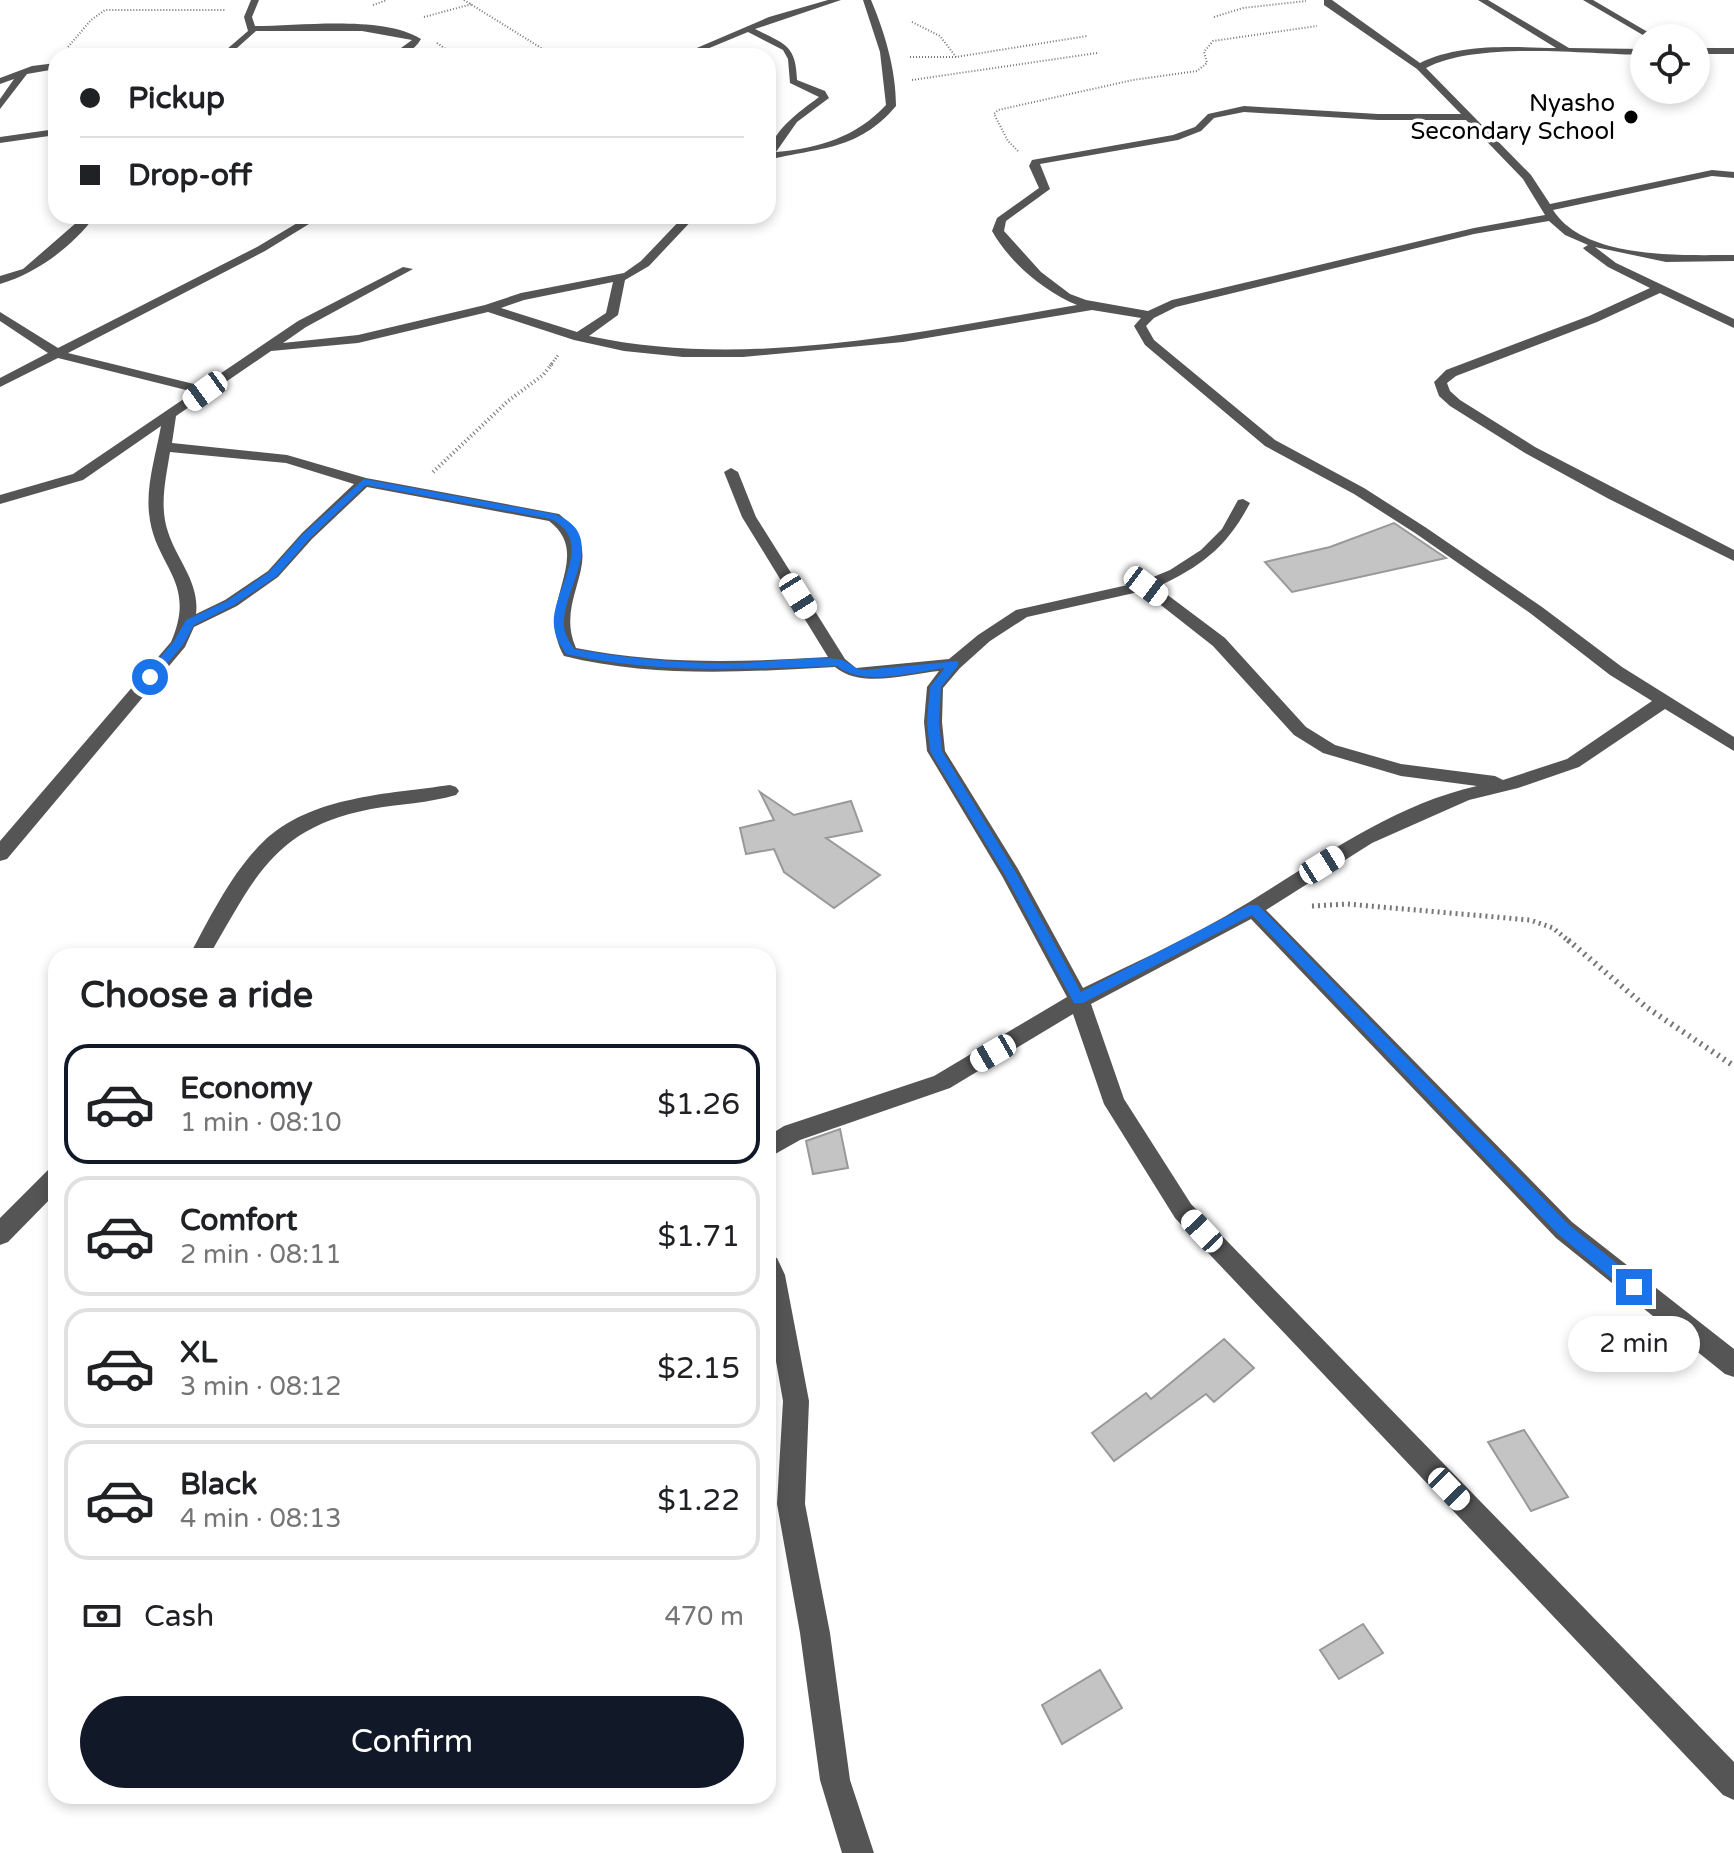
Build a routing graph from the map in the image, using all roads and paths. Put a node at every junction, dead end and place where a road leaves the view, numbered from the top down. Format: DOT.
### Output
graph roads {
  1 [pos="255,0"];
  2 [pos="464,0"];
  3 [pos="837,0"];
  4 [pos="867,0"];
  5 [pos="1482,0"];
  6 [pos="1587,0"];
  7 [pos="1328,1"];
  8 [pos="249,11"];
  9 [pos="1214,17"];
  10 [pos="912,22"];
  11 [pos="1354,22"];
  12 [pos="1630,24"];
  13 [pos="253,29"];
  14 [pos="748,29"];
  15 [pos="1087,36"];
  16 [pos="64,48"];
  17 [pos="232,48"];
  18 [pos="407,48"];
  19 [pos="541,48"];
  20 [pos="702,48"];
  21 [pos="1710,51"];
  22 [pos="1734,51"];
  23 [pos="1568,52"];
  24 [pos="1630,52"];
  25 [pos="1097,53"];
  26 [pos="884,57"];
  27 [pos="956,57"];
  28 [pos="1420,67"];
  29 [pos="48,68"];
  30 [pos="23,73"];
  31 [pos="0,81"];
  32 [pos="890,81"];
  33 [pos="0,106"];
  34 [pos="1467,117"];
  35 [pos="48,133"];
  36 [pos="0,140"];
  37 [pos="776,145"];
  38 [pos="776,155"];
  39 [pos="1036,162"];
  40 [pos="1734,175"];
  41 [pos="1550,213"];
  42 [pos="81,224"];
  43 [pos="303,224"];
  44 [pos="682,224"];
  45 [pos="1582,240"];
  46 [pos="1734,258"];
  47 [pos="407,269"];
  48 [pos="620,278"];
  49 [pos="0,280"];
  50 [pos="1660,288"];
  51 [pos="1088,307"];
  52 [pos="489,308"];
  53 [pos="1150,315"];
  54 [pos="0,316"];
  55 [pos="1734,324"];
  56 [pos="578,337"];
  57 [pos="268,347"];
  58 [pos="59,355"];
  59 [pos="0,383"];
  60 [pos="205,391"];
  61 [pos="169,416"];
  62 [pos="166,447"];
  63 [pos="731,472"];
  64 [pos="364,482"];
  65 [pos="401,490"];
  66 [pos="0,500"];
  67 [pos="1243,503"];
  68 [pos="1734,556"];
  69 [pos="1146,586"];
  70 [pos="190,623"];
  71 [pos="839,662"];
  72 [pos="954,664"];
  73 [pos="1665,701"];
  74 [pos="1734,745"];
  75 [pos="1512,784"];
  76 [pos="450,791"];
  77 [pos="0,854"];
  78 [pos="1260,904"];
  79 [pos="204,948"];
  80 [pos="1079,1000"];
  81 [pos="1734,1066"];
  82 [pos="776,1143"];
  83 [pos="48,1185"];
  84 [pos="0,1234"];
  85 [pos="776,1291"];
  86 [pos="1734,1365"];
  87 [pos="1734,1784"];
  88 [pos="858,1853"];
  1 -- 8 [label="street"];
  2 -- 19 [label="path"];
  3 -- 14 [label="street"];
  4 -- 26 [label="street"];
  5 -- 23 [label="street"];
  6 -- 12 [label="street"];
  7 -- 9 [label="path"];
  7 -- 11 [label="street"];
  8 -- 13 [label="street"];
  8 -- 16 [label="path"];
  10 -- 27 [label="path"];
  11 -- 28 [label="street"];
  11 -- 39 [label="path"];
  13 -- 17 [label="street"];
  13 -- 18 [label="street"];
  14 -- 20 [label="street"];
  14 -- 37 [label="street"];
  15 -- 27 [label="path"];
  21 -- 22 [label="street"];
  23 -- 24 [label="street"];
  23 -- 28 [label="street"];
  25 -- 32 [label="path"];
  26 -- 27 [label="path"];
  26 -- 32 [label="street"];
  28 -- 34 [label="street"];
  29 -- 30 [label="street"];
  30 -- 31 [label="street"];
  30 -- 33 [label="street"];
  32 -- 38 [label="street"];
  34 -- 39 [label="street"];
  34 -- 41 [label="street"];
  35 -- 36 [label="street"];
  39 -- 51 [label="street"];
  40 -- 41 [label="street"];
  41 -- 45 [label="street"];
  41 -- 53 [label="street"];
  42 -- 49 [label="street"];
  43 -- 58 [label="street"];
  44 -- 48 [label="street"];
  45 -- 46 [label="street"];
  45 -- 50 [label="street"];
  47 -- 57 [label="street"];
  48 -- 52 [label="street"];
  48 -- 56 [label="street"];
  50 -- 55 [label="street"];
  50 -- 68 [label="street"];
  51 -- 53 [label="street"];
  51 -- 56 [label="street"];
  52 -- 56 [label="street"];
  52 -- 57 [label="street"];
  53 -- 73 [label="street"];
  54 -- 58 [label="street"];
  56 -- 65 [label="path"];
  57 -- 60 [label="street"];
  58 -- 59 [label="street"];
  58 -- 60 [label="street"];
  60 -- 61 [label="street"];
  61 -- 62 [label="street"];
  61 -- 66 [label="street"];
  62 -- 64 [label="street"];
  62 -- 70 [label="street"];
  63 -- 71 [label="street"];
  64 -- 65 [label="street"];
  64 -- 70 [label="street"];
  65 -- 71 [label="street"];
  67 -- 69 [label="street"];
  69 -- 72 [label="street"];
  69 -- 75 [label="street"];
  70 -- 77 [label="street"];
  71 -- 72 [label="street"];
  72 -- 80 [label="street"];
  73 -- 74 [label="street"];
  73 -- 75 [label="street"];
  75 -- 78 [label="street"];
  76 -- 79 [label="street"];
  78 -- 80 [label="street"];
  78 -- 81 [label="path"];
  78 -- 86 [label="street"];
  80 -- 82 [label="street"];
  80 -- 87 [label="street"];
  83 -- 84 [label="street"];
  85 -- 88 [label="street"];
}
